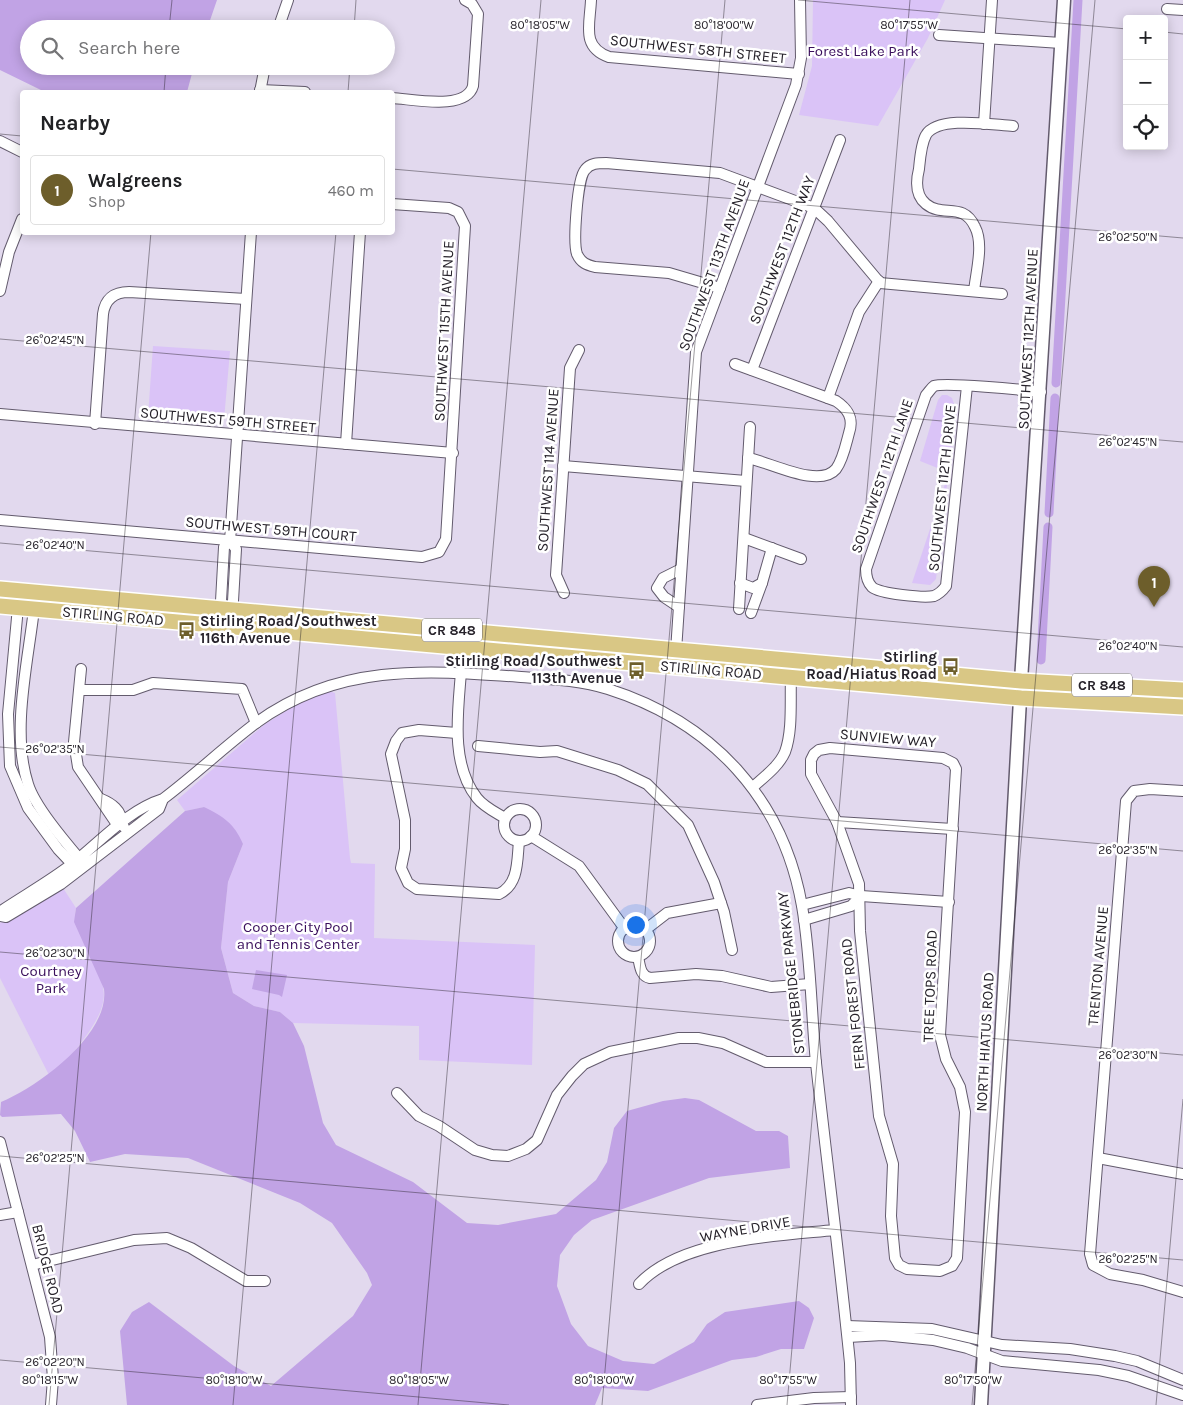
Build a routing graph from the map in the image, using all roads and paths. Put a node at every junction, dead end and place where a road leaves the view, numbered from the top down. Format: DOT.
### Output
graph roads {
  1 [pos="288,0"];
  2 [pos="592,0"];
  3 [pos="800,0"];
  4 [pos="992,0"];
  5 [pos="1064,0"];
  6 [pos="469,2"];
  7 [pos="1167,9"];
  8 [pos="1183,10"];
  9 [pos="281,20"];
  10 [pos="939,34"];
  11 [pos="990,38"];
  12 [pos="1061,43"];
  13 [pos="798,74"];
  14 [pos="263,75"];
  15 [pos="260,90"];
  16 [pos="395,98"];
  17 [pos="984,124"];
  18 [pos="1014,126"];
  19 [pos="840,140"];
  20 [pos="0,141"];
  21 [pos="20,151"];
  22 [pos="758,186"];
  23 [pos="395,204"];
  24 [pos="814,208"];
  25 [pos="20,224"];
  26 [pos="250,235"];
  27 [pos="360,235"];
  28 [pos="879,282"];
  29 [pos="720,288"];
  30 [pos="0,291"];
  31 [pos="974,291"];
  32 [pos="1002,294"];
  33 [pos="246,299"];
  34 [pos="579,350"];
  35 [pos="735,364"];
  36 [pos="752,370"];
  37 [pos="967,386"];
  38 [pos="1041,392"];
  39 [pos="828,398"];
  40 [pos="0,414"];
  41 [pos="95,424"];
  42 [pos="750,427"];
  43 [pos="238,436"];
  44 [pos="346,444"];
  45 [pos="453,453"];
  46 [pos="748,458"];
  47 [pos="563,466"];
  48 [pos="687,477"];
  49 [pos="746,481"];
  50 [pos="0,520"];
  51 [pos="744,538"];
  52 [pos="230,541"];
  53 [pos="772,548"];
  54 [pos="801,559"];
  55 [pos="681,569"];
  56 [pos="740,583"];
  57 [pos="762,583"];
  58 [pos="0,589"];
  59 [pos="28,591"];
  60 [pos="941,592"];
  61 [pos="564,593"];
  62 [pos="0,606"];
  63 [pos="18,607"];
  64 [pos="679,607"];
  65 [pos="34,609"];
  66 [pos="739,610"];
  67 [pos="227,611"];
  68 [pos="751,614"];
  69 [pos="227,626"];
  70 [pos="676,650"];
  71 [pos="675,666"];
  72 [pos="81,669"];
  73 [pos="461,672"];
  74 [pos="791,676"];
  75 [pos="1021,680"];
  76 [pos="81,690"];
  77 [pos="1183,690"];
  78 [pos="1021,698"];
  79 [pos="1183,707"];
  80 [pos="256,723"];
  81 [pos="457,732"];
  82 [pos="478,746"];
  83 [pos="819,750"];
  84 [pos="953,763"];
  85 [pos="753,787"];
  86 [pos="1183,791"];
  87 [pos="163,799"];
  88 [pos="505,818"];
  89 [pos="837,822"];
  90 [pos="121,823"];
  91 [pos="953,829"];
  92 [pos="128,833"];
  93 [pos="531,836"];
  94 [pos="519,841"];
  95 [pos="79,865"];
  96 [pos="860,896"];
  97 [pos="949,902"];
  98 [pos="721,903"];
  99 [pos="802,905"];
  100 [pos="804,920"];
  101 [pos="625,929"];
  102 [pos="645,930"];
  103 [pos="732,950"];
  104 [pos="638,956"];
  105 [pos="810,984"];
  106 [pos="816,1062"];
  107 [pos="396,1093"];
  108 [pos="0,1142"];
  109 [pos="1098,1158"];
  110 [pos="1183,1174"];
  111 [pos="18,1212"];
  112 [pos="0,1215"];
  113 [pos="835,1230"];
  114 [pos="32,1264"];
  115 [pos="952,1266"];
  116 [pos="265,1281"];
  117 [pos="639,1284"];
  118 [pos="1183,1292"];
  119 [pos="847,1331"];
  120 [pos="985,1342"];
  121 [pos="1100,1354"];
  122 [pos="984,1355"];
  123 [pos="1099,1370"];
  124 [pos="1183,1380"];
  125 [pos="1183,1395"];
  126 [pos="851,1401"];
  127 [pos="783,1403"];
  128 [pos="51,1405"];
  129 [pos="757,1405"];
  130 [pos="981,1405"];
  1 -- 9 [label="street"];
  2 -- 13 [label="street, SOUTHWEST 58TH STREET"];
  3 -- 13 [label="street, SOUTHWEST 113TH AVENUE"];
  4 -- 11 [label="street"];
  5 -- 12 [label="street, SOUTHWEST 112TH AVENUE"];
  6 -- 16 [label="street"];
  7 -- 8 [label="street"];
  10 -- 11 [label="street"];
  11 -- 12 [label="street"];
  11 -- 17 [label="street"];
  12 -- 38 [label="street, SOUTHWEST 112TH AVENUE"];
  13 -- 22 [label="street, SOUTHWEST 113TH AVENUE"];
  14 -- 15 [label="street"];
  17 -- 18 [label="street"];
  17 -- 31 [label="street"];
  19 -- 24 [label="street, SOUTHWEST 112TH WAY"];
  20 -- 21 [label="street"];
  22 -- 24 [label="street"];
  22 -- 29 [label="street, SOUTHWEST 113TH AVENUE"];
  22 -- 29 [label="street"];
  23 -- 45 [label="street, SOUTHWEST 115TH AVENUE"];
  24 -- 28 [label="street"];
  24 -- 36 [label="street, SOUTHWEST 112TH WAY"];
  25 -- 30 [label="street"];
  26 -- 33 [label="street"];
  27 -- 44 [label="street"];
  28 -- 31 [label="street"];
  28 -- 39 [label="street"];
  29 -- 48 [label="street, SOUTHWEST 113TH AVENUE"];
  31 -- 32 [label="street"];
  33 -- 41 [label="street"];
  33 -- 43 [label="street"];
  34 -- 47 [label="street, SOUTHWEST 114 AVENUE"];
  35 -- 36 [label="street"];
  36 -- 39 [label="street"];
  37 -- 38 [label="street"];
  37 -- 60 [label="street, SOUTHWEST 112TH DRIVE"];
  37 -- 60 [label="street, SOUTHWEST 112TH LANE"];
  38 -- 75 [label="street, SOUTHWEST 112TH AVENUE"];
  39 -- 46 [label="street"];
  40 -- 41 [label="street, SOUTHWEST 59TH STREET"];
  41 -- 43 [label="street, SOUTHWEST 59TH STREET"];
  42 -- 46 [label="street"];
  43 -- 44 [label="street, SOUTHWEST 59TH STREET"];
  43 -- 52 [label="street"];
  44 -- 45 [label="street, SOUTHWEST 59TH STREET"];
  45 -- 52 [label="street, SOUTHWEST 59TH COURT"];
  46 -- 49 [label="street"];
  47 -- 48 [label="street"];
  47 -- 61 [label="street, SOUTHWEST 114 AVENUE"];
  48 -- 49 [label="street"];
  48 -- 55 [label="street, SOUTHWEST 113TH AVENUE"];
  49 -- 51 [label="street"];
  50 -- 52 [label="street, SOUTHWEST 59TH COURT"];
  51 -- 53 [label="street"];
  51 -- 56 [label="street"];
  52 -- 67 [label="street"];
  53 -- 54 [label="street"];
  53 -- 57 [label="street"];
  55 -- 64 [label="street, SOUTHWEST 113TH AVENUE"];
  55 -- 64 [label="street"];
  56 -- 57 [label="street"];
  56 -- 66 [label="street"];
  57 -- 68 [label="street"];
  58 -- 59 [label="main road, STIRLING ROAD / CR 848"];
  59 -- 63 [label="street"];
  59 -- 65 [label="street"];
  59 -- 67 [label="main road, STIRLING ROAD / CR 848"];
  62 -- 63 [label="main road, STIRLING ROAD / CR 848"];
  63 -- 65 [label="main road, STIRLING ROAD / CR 848"];
  63 -- 95 [label="street"];
  64 -- 70 [label="street, SOUTHWEST 113TH AVENUE"];
  65 -- 69 [label="main road, STIRLING ROAD / CR 848"];
  65 -- 95 [label="street"];
  67 -- 69 [label="street"];
  67 -- 70 [label="main road, STIRLING ROAD / CR 848"];
  69 -- 71 [label="main road, STIRLING ROAD / CR 848"];
  70 -- 71 [label="street, SOUTHWEST 113TH AVENUE"];
  70 -- 75 [label="main road, STIRLING ROAD / CR 848"];
  71 -- 74 [label="main road, STIRLING ROAD / CR 848"];
  72 -- 76 [label="street"];
  73 -- 80 [label="street, STONEBRIDGE PARKWAY"];
  73 -- 81 [label="street"];
  73 -- 85 [label="street, STONEBRIDGE PARKWAY"];
  74 -- 78 [label="main road, STIRLING ROAD / CR 848"];
  74 -- 85 [label="street"];
  75 -- 77 [label="main road, STIRLING ROAD / CR 848"];
  75 -- 78 [label="street, NORTH HIATUS ROAD"];
  76 -- 80 [label="street"];
  76 -- 90 [label="street"];
  78 -- 79 [label="main road, STIRLING ROAD / CR 848"];
  78 -- 120 [label="street, NORTH HIATUS ROAD"];
  80 -- 87 [label="street, STONEBRIDGE PARKWAY"];
  81 -- 88 [label="street"];
  81 -- 94 [label="street"];
  82 -- 98 [label="street"];
  83 -- 84 [label="street, SUNVIEW WAY"];
  83 -- 89 [label="street, FERN FOREST ROAD"];
  84 -- 91 [label="street, TREE TOPS ROAD"];
  85 -- 99 [label="street, STONEBRIDGE PARKWAY"];
  86 -- 109 [label="street, TRENTON AVENUE"];
  87 -- 90 [label="street, STONEBRIDGE PARKWAY"];
  87 -- 92 [label="street, STONEBRIDGE PARKWAY"];
  88 -- 93 [label="street"];
  88 -- 94 [label="street"];
  89 -- 91 [label="street"];
  89 -- 96 [label="street, FERN FOREST ROAD"];
  90 -- 92 [label="street"];
  90 -- 95 [label="street, STONEBRIDGE PARKWAY"];
  91 -- 97 [label="street, TREE TOPS ROAD"];
  92 -- 95 [label="street, STONEBRIDGE PARKWAY"];
  93 -- 94 [label="street"];
  93 -- 101 [label="street"];
  95 -- 95 [label="street, STONEBRIDGE PARKWAY"];
  96 -- 97 [label="street"];
  96 -- 99 [label="street"];
  96 -- 100 [label="street"];
  96 -- 115 [label="street, FERN FOREST ROAD"];
  97 -- 115 [label="street, TREE TOPS ROAD"];
  98 -- 102 [label="street"];
  98 -- 103 [label="street"];
  99 -- 100 [label="street, STONEBRIDGE PARKWAY"];
  100 -- 105 [label="street, STONEBRIDGE PARKWAY"];
  101 -- 102 [label="street"];
  101 -- 104 [label="street"];
  102 -- 104 [label="street"];
  104 -- 105 [label="street"];
  105 -- 106 [label="street, STONEBRIDGE PARKWAY"];
  106 -- 107 [label="street"];
  106 -- 113 [label="street, STONEBRIDGE PARKWAY"];
  108 -- 111 [label="street, BRIDGE ROAD"];
  109 -- 110 [label="street"];
  109 -- 118 [label="street, TRENTON AVENUE"];
  111 -- 112 [label="street"];
  111 -- 114 [label="street, BRIDGE ROAD"];
  113 -- 117 [label="street, WAYNE DRIVE"];
  113 -- 119 [label="street, STONEBRIDGE PARKWAY"];
  114 -- 116 [label="street"];
  114 -- 128 [label="street, BRIDGE ROAD"];
  119 -- 120 [label="street"];
  119 -- 122 [label="street"];
  119 -- 126 [label="street, STONEBRIDGE PARKWAY"];
  120 -- 121 [label="street"];
  120 -- 122 [label="street, NORTH HIATUS ROAD"];
  121 -- 123 [label="street"];
  121 -- 124 [label="street"];
  122 -- 123 [label="street"];
  122 -- 130 [label="street, NORTH HIATUS ROAD"];
  123 -- 125 [label="street"];
  126 -- 127 [label="street"];
  127 -- 129 [label="street"];
}
